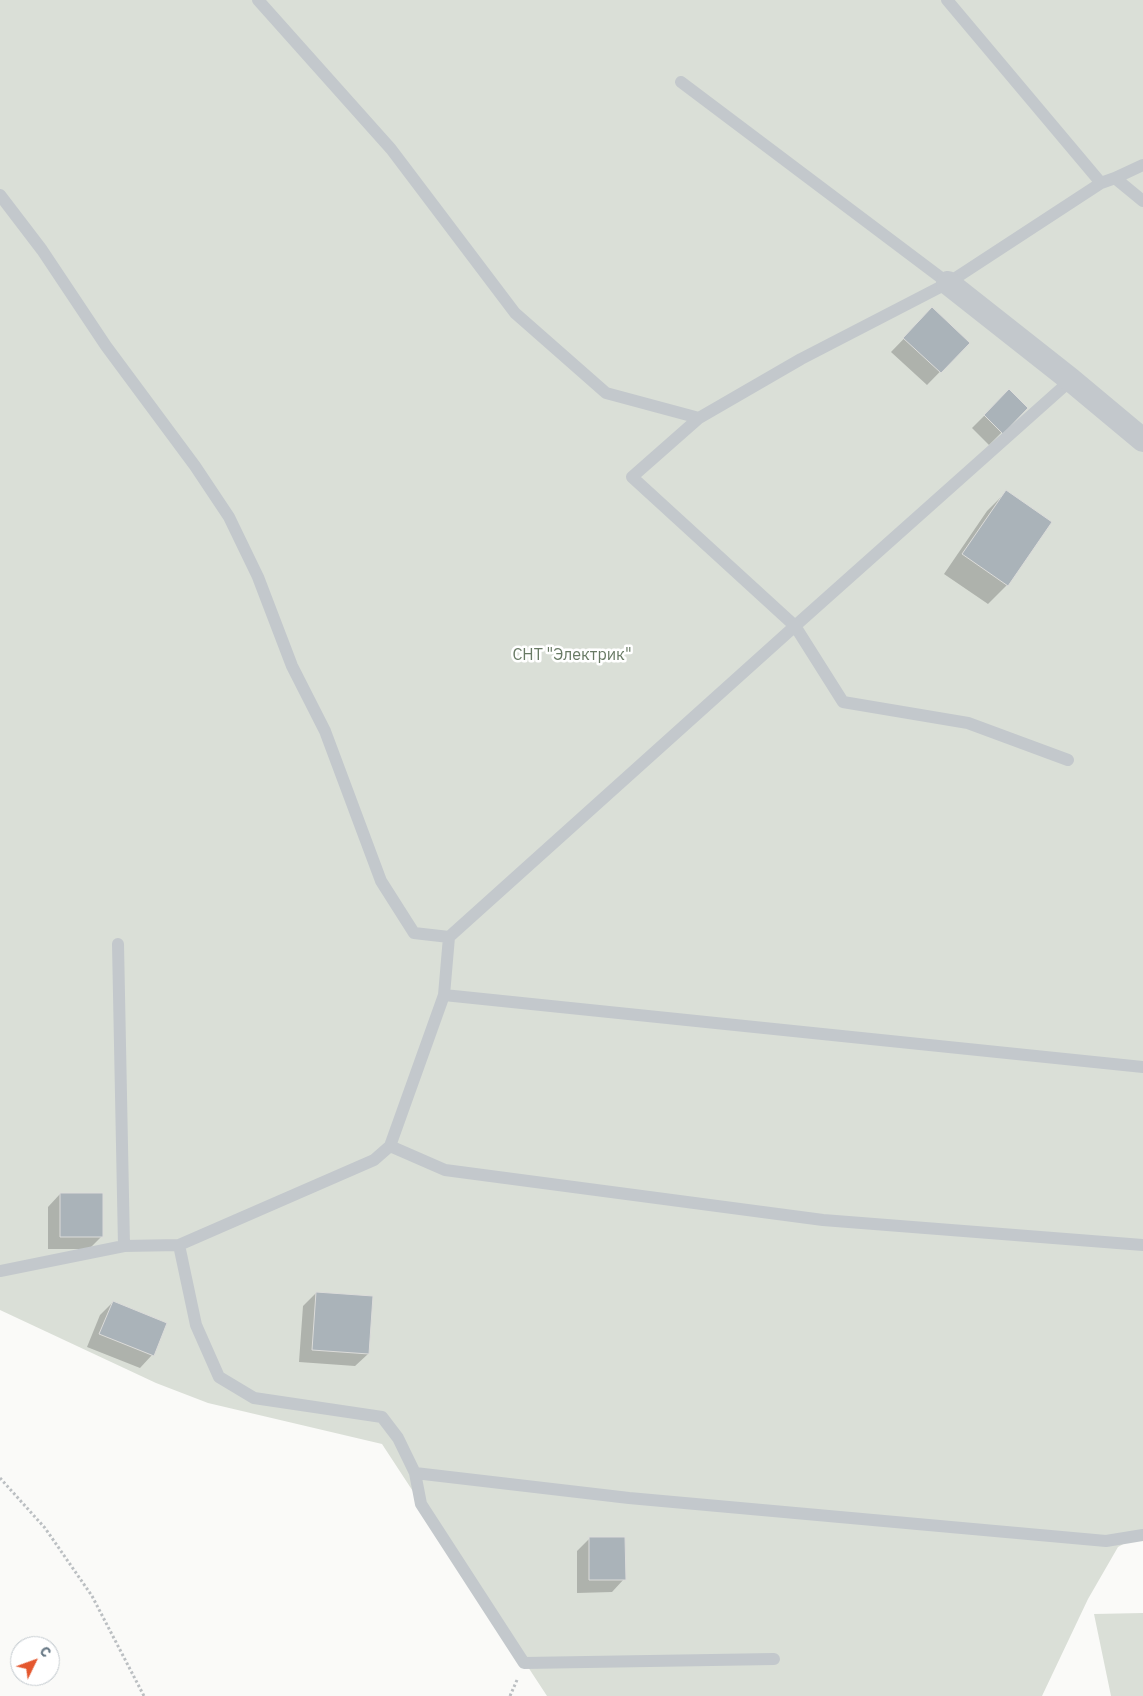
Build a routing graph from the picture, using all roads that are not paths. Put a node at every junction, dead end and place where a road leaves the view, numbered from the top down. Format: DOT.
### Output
graph roads {
  1 [pos="258,0"];
  2 [pos="947,0"];
  3 [pos="681,82"];
  4 [pos="1143,165"];
  5 [pos="1115,178"];
  6 [pos="1101,184"];
  7 [pos="0,194"];
  8 [pos="1143,201"];
  9 [pos="948,283"];
  10 [pos="1071,380"];
  11 [pos="700,418"];
  12 [pos="1143,440"];
  13 [pos="795,626"];
  14 [pos="1068,760"];
  15 [pos="449,937"];
  16 [pos="118,944"];
  17 [pos="444,994"];
  18 [pos="1143,1067"];
  19 [pos="390,1146"];
  20 [pos="179,1245"];
  21 [pos="1143,1245"];
  22 [pos="124,1246"];
  23 [pos="0,1271"];
  24 [pos="415,1472"];
  25 [pos="1143,1535"];
  26 [pos="774,1659"];
  1 -- 11 [label="lane"];
  2 -- 6 [label="lane"];
  3 -- 9 [label="lane"];
  4 -- 5 [label="lane"];
  5 -- 6 [label="lane"];
  5 -- 8 [label="lane"];
  6 -- 9 [label="lane"];
  7 -- 15 [label="lane"];
  9 -- 10 [label="street"];
  9 -- 11 [label="lane"];
  10 -- 12 [label="street"];
  10 -- 13 [label="lane"];
  11 -- 13 [label="lane"];
  13 -- 14 [label="lane"];
  13 -- 15 [label="lane"];
  15 -- 17 [label="lane"];
  16 -- 22 [label="lane"];
  17 -- 18 [label="lane"];
  17 -- 19 [label="lane"];
  19 -- 20 [label="lane"];
  19 -- 21 [label="lane"];
  20 -- 22 [label="lane"];
  20 -- 24 [label="lane"];
  22 -- 23 [label="lane"];
  24 -- 25 [label="lane"];
  24 -- 26 [label="lane"];
}
